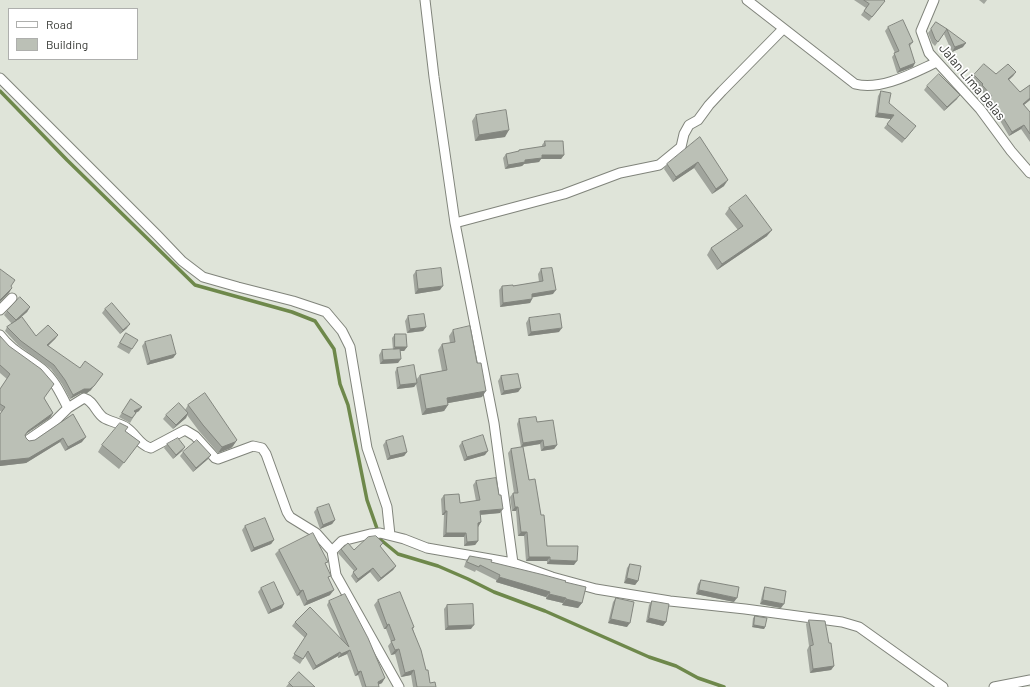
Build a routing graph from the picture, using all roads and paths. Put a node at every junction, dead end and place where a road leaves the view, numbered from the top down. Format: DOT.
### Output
graph roads {
  1 [pos="425,0"];
  2 [pos="747,0"];
  3 [pos="934,0"];
  4 [pos="783,29"];
  5 [pos="937,62"];
  6 [pos="0,78"];
  7 [pos="1030,173"];
  8 [pos="455,222"];
  9 [pos="12,298"];
  10 [pos="0,310"];
  11 [pos="0,335"];
  12 [pos="68,408"];
  13 [pos="28,440"];
  14 [pos="390,535"];
  15 [pos="332,551"];
  16 [pos="513,563"];
  17 [pos="1030,680"];
  18 [pos="399,687"];
  19 [pos="943,687"];
  20 [pos="994,687"];
  1 -- 8 [label="street"];
  2 -- 4 [label="street"];
  3 -- 5 [label="street, Jalan Lima Belas"];
  4 -- 5 [label="street"];
  4 -- 8 [label="street"];
  5 -- 7 [label="street, Jalan Lima Belas"];
  6 -- 14 [label="street"];
  8 -- 16 [label="street"];
  9 -- 10 [label="street"];
  11 -- 12 [label="street"];
  12 -- 13 [label="street"];
  12 -- 15 [label="street"];
  14 -- 15 [label="street"];
  14 -- 16 [label="street"];
  15 -- 18 [label="street"];
  16 -- 19 [label="street"];
  17 -- 20 [label="street"];
}
